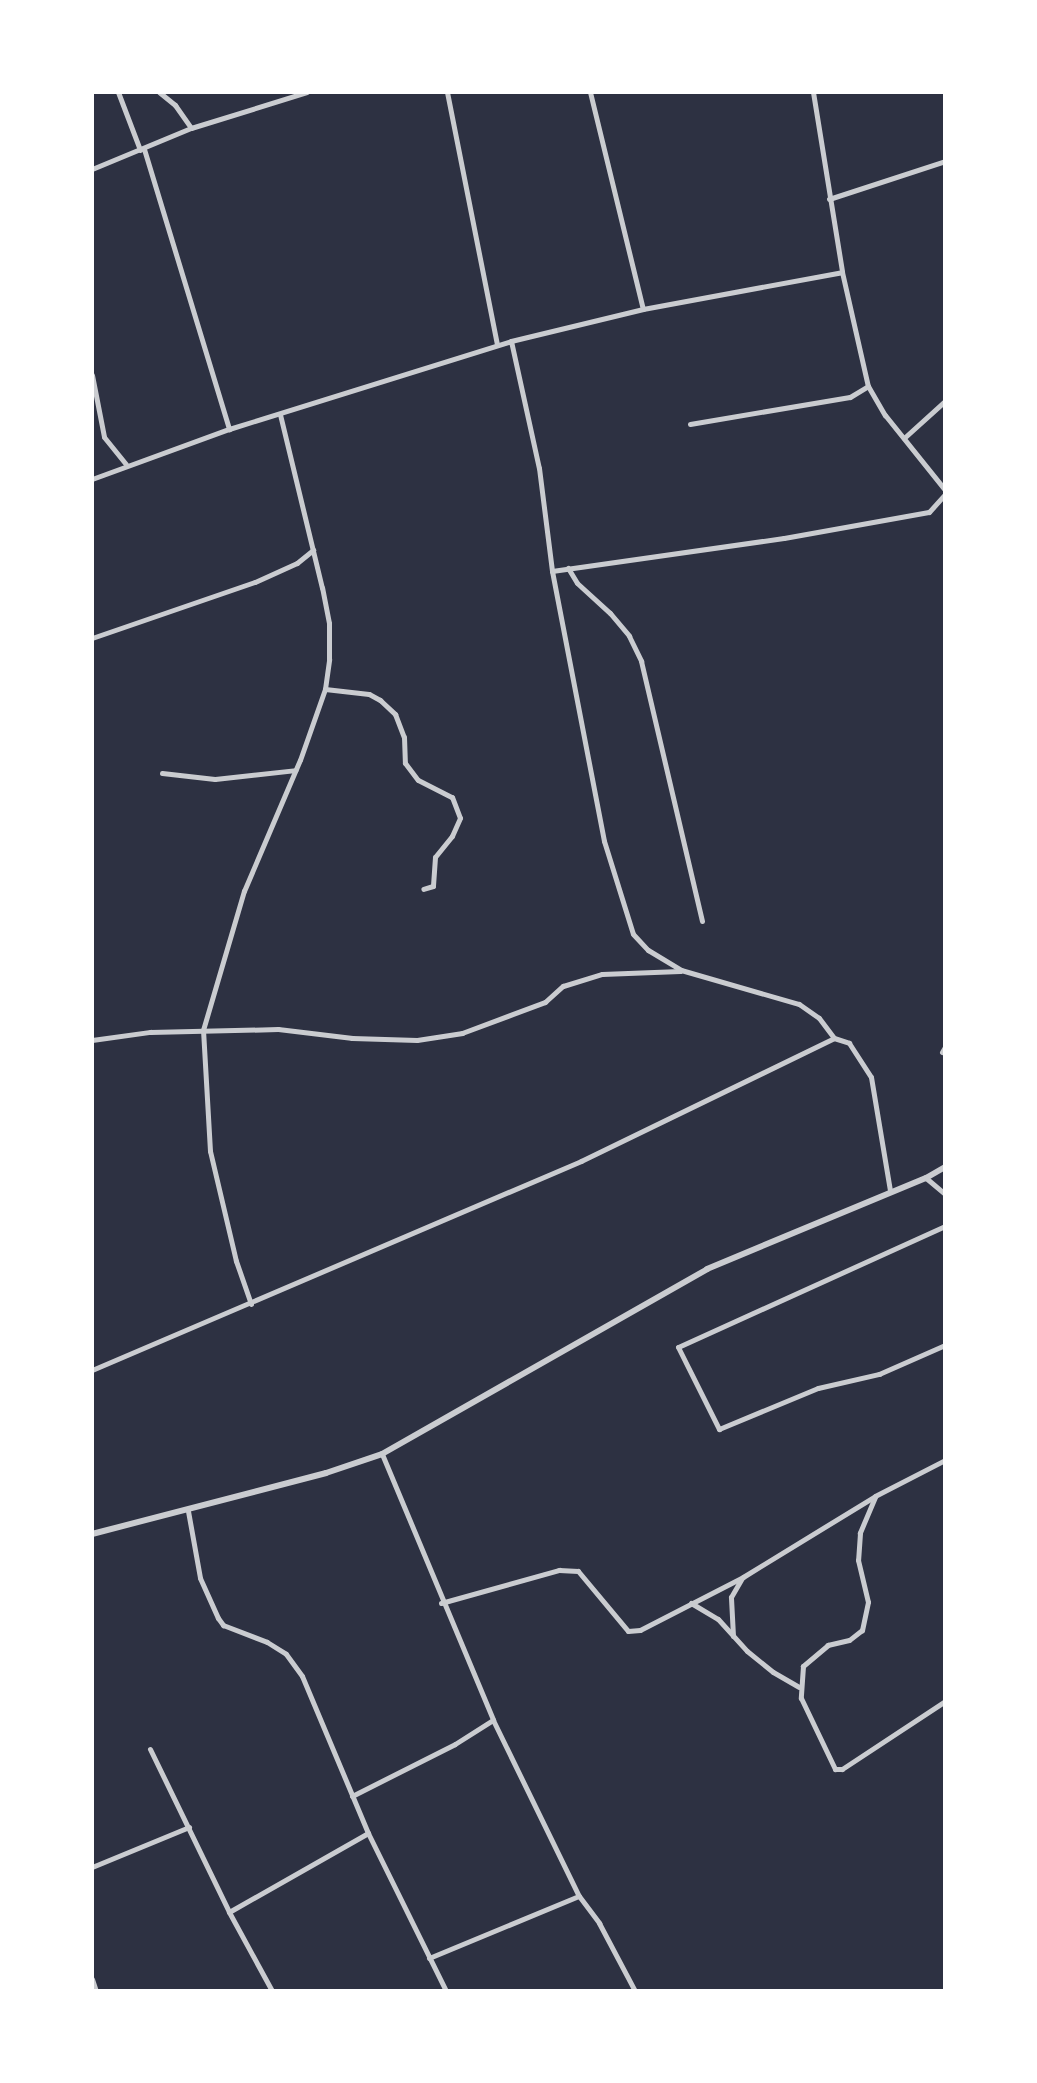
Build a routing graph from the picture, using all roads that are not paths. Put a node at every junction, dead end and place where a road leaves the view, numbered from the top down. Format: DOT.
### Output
graph roads {
  1 [pos="118,92"];
  2 [pos="159,92"];
  3 [pos="307,92"];
  4 [pos="447,92"];
  5 [pos="590,92"];
  6 [pos="813,92"];
  7 [pos="191,128"];
  8 [pos="142,150"];
  9 [pos="945,161"];
  10 [pos="92,169"];
  11 [pos="829,199"];
  12 [pos="842,272"];
  13 [pos="643,309"];
  14 [pos="511,341"];
  15 [pos="497,345"];
  16 [pos="92,375"];
  17 [pos="868,386"];
  18 [pos="945,401"];
  19 [pos="95,407"];
  20 [pos="280,414"];
  21 [pos="690,424"];
  22 [pos="229,429"];
  23 [pos="904,438"];
  24 [pos="126,464"];
  25 [pos="92,479"];
  26 [pos="945,492"];
  27 [pos="314,550"];
  28 [pos="567,567"];
  29 [pos="552,571"];
  30 [pos="92,638"];
  31 [pos="325,689"];
  32 [pos="296,770"];
  33 [pos="162,773"];
  34 [pos="423,889"];
  35 [pos="702,921"];
  36 [pos="681,970"];
  37 [pos="203,1030"];
  38 [pos="834,1038"];
  39 [pos="92,1040"];
  40 [pos="945,1167"];
  41 [pos="926,1178"];
  42 [pos="890,1191"];
  43 [pos="945,1194"];
  44 [pos="945,1226"];
  45 [pos="251,1304"];
  46 [pos="945,1345"];
  47 [pos="92,1370"];
  48 [pos="382,1454"];
  49 [pos="945,1460"];
  50 [pos="875,1496"];
  51 [pos="188,1511"];
  52 [pos="92,1534"];
  53 [pos="743,1577"];
  54 [pos="441,1603"];
  55 [pos="691,1603"];
  56 [pos="733,1636"];
  57 [pos="799,1687"];
  58 [pos="945,1701"];
  59 [pos="493,1720"];
  60 [pos="150,1749"];
  61 [pos="352,1796"];
  62 [pos="189,1827"];
  63 [pos="368,1833"];
  64 [pos="92,1867"];
  65 [pos="579,1896"];
  66 [pos="229,1912"];
  67 [pos="429,1958"];
  68 [pos="92,1979"];
  69 [pos="96,1991"];
  70 [pos="272,1991"];
  71 [pos="446,1991"];
  72 [pos="635,1991"];
  1 -- 8 [label="street"];
  2 -- 7 [label="street"];
  3 -- 7 [label="street"];
  4 -- 15 [label="street"];
  5 -- 13 [label="street"];
  6 -- 11 [label="street"];
  7 -- 8 [label="street"];
  8 -- 10 [label="street"];
  8 -- 22 [label="street"];
  9 -- 11 [label="street"];
  11 -- 12 [label="street"];
  12 -- 13 [label="street"];
  12 -- 17 [label="street"];
  13 -- 14 [label="street"];
  14 -- 15 [label="street"];
  14 -- 29 [label="street"];
  15 -- 20 [label="street"];
  16 -- 19 [label="street"];
  17 -- 21 [label="street"];
  17 -- 23 [label="street"];
  18 -- 23 [label="street"];
  19 -- 24 [label="street"];
  20 -- 22 [label="street"];
  20 -- 27 [label="street"];
  22 -- 24 [label="street"];
  23 -- 26 [label="street"];
  24 -- 25 [label="street"];
  26 -- 28 [label="street"];
  27 -- 30 [label="street"];
  27 -- 31 [label="street"];
  28 -- 29 [label="street"];
  28 -- 35 [label="street"];
  29 -- 36 [label="street"];
  31 -- 32 [label="street"];
  31 -- 34 [label="street"];
  32 -- 33 [label="street"];
  32 -- 37 [label="street"];
  36 -- 37 [label="street"];
  36 -- 38 [label="street"];
  37 -- 39 [label="street"];
  37 -- 45 [label="street"];
  38 -- 42 [label="street"];
  38 -- 45 [label="street"];
  40 -- 41 [label="street"];
  41 -- 42 [label="street"];
  41 -- 43 [label="street"];
  42 -- 48 [label="street"];
  44 -- 46 [label="street"];
  45 -- 47 [label="street"];
  48 -- 51 [label="street"];
  48 -- 54 [label="street"];
  49 -- 50 [label="street"];
  50 -- 53 [label="street"];
  50 -- 57 [label="street"];
  51 -- 52 [label="street"];
  51 -- 61 [label="street"];
  53 -- 55 [label="street"];
  53 -- 56 [label="street"];
  54 -- 55 [label="street"];
  54 -- 59 [label="street"];
  55 -- 56 [label="street"];
  56 -- 57 [label="street"];
  57 -- 58 [label="street"];
  59 -- 61 [label="street"];
  59 -- 65 [label="street"];
  60 -- 62 [label="street"];
  61 -- 63 [label="street"];
  62 -- 64 [label="street"];
  62 -- 66 [label="street"];
  63 -- 66 [label="street"];
  63 -- 67 [label="street"];
  65 -- 67 [label="street"];
  65 -- 72 [label="street"];
  66 -- 70 [label="street"];
  67 -- 71 [label="street"];
  68 -- 69 [label="street"];
}
